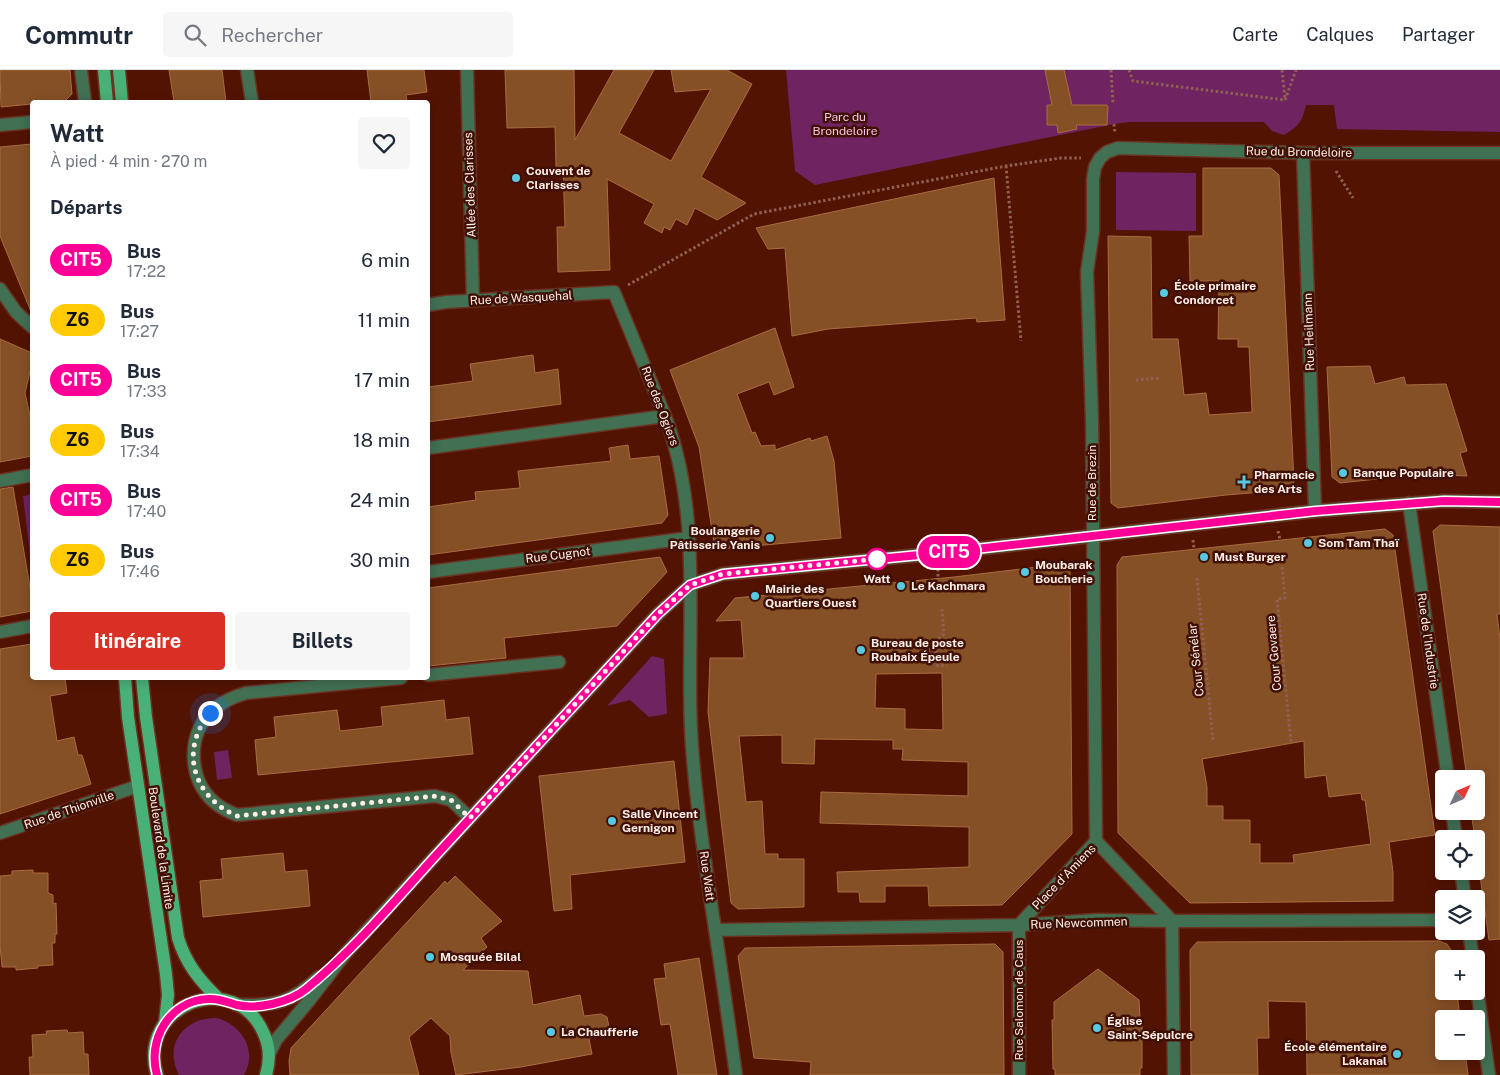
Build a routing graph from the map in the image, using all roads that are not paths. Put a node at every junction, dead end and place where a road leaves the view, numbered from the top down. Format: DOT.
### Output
graph roads {
  1 [pos="81,70"];
  2 [pos="104,70"];
  3 [pos="119,70"];
  4 [pos="247,70"];
  5 [pos="467,70"];
  6 [pos="85,100"];
  7 [pos="107,100"];
  8 [pos="122,100"];
  9 [pos="252,100"];
  10 [pos="30,122"];
  11 [pos="0,125"];
  12 [pos="1303,153"];
  13 [pos="1500,153"];
  14 [pos="1100,158"];
  15 [pos="0,289"];
  16 [pos="614,292"];
  17 [pos="473,300"];
  18 [pos="430,305"];
  19 [pos="30,325"];
  20 [pos="665,416"];
  21 [pos="430,448"];
  22 [pos="30,476"];
  23 [pos="0,481"];
  24 [pos="1500,502"];
  25 [pos="1409,503"];
  26 [pos="1316,511"];
  27 [pos="1092,536"];
  28 [pos="689,538"];
  29 [pos="430,572"];
  30 [pos="690,585"];
  31 [pos="30,626"];
  32 [pos="0,632"];
  33 [pos="558,662"];
  34 [pos="430,675"];
  35 [pos="124,680"];
  36 [pos="142,680"];
  37 [pos="380,680"];
  38 [pos="1447,770"];
  39 [pos="138,786"];
  40 [pos="470,818"];
  41 [pos="0,833"];
  42 [pos="1096,841"];
  43 [pos="1435,920"];
  44 [pos="1172,921"];
  45 [pos="1019,926"];
  46 [pos="715,930"];
  47 [pos="345,954"];
  48 [pos="219,999"];
  49 [pos="1479,1000"];
  50 [pos="237,1005"];
  51 [pos="165,1022"];
  52 [pos="269,1054"];
  53 [pos="157,1075"];
  54 [pos="266,1075"];
  55 [pos="736,1075"];
  56 [pos="1019,1075"];
  57 [pos="1174,1075"];
  58 [pos="1490,1075"];
  1 -- 6 [label="street"];
  2 -- 7 [label="main road"];
  3 -- 8 [label="main road"];
  4 -- 9 [label="street"];
  5 -- 17 [label="street, Allée des Clarisses"];
  10 -- 11 [label="street"];
  12 -- 13 [label="street, Rue du Brondeloire"];
  12 -- 14 [label="street, Rue du Brondeloire"];
  12 -- 26 [label="street, Rue Heilmann"];
  14 -- 27 [label="street, Rue de Brezin"];
  15 -- 19 [label="street"];
  16 -- 17 [label="street, Rue de Wasquehal"];
  16 -- 20 [label="street, Rue des Ogiers"];
  17 -- 18 [label="street, Rue de Wasquehal"];
  20 -- 21 [label="street"];
  20 -- 28 [label="street, Rue des Ogiers"];
  22 -- 23 [label="street"];
  24 -- 25 [label="street"];
  25 -- 26 [label="street"];
  25 -- 38 [label="street, Rue de l'Industrie"];
  26 -- 27 [label="street"];
  27 -- 30 [label="street"];
  27 -- 42 [label="street, Rue de Brezin"];
  28 -- 29 [label="street, Rue Cugnot"];
  28 -- 30 [label="street, Rue des Ogiers"];
  30 -- 40 [label="street"];
  30 -- 46 [label="street, Rue Watt"];
  31 -- 32 [label="street"];
  33 -- 34 [label="street"];
  35 -- 39 [label="main road, Boulevard de la Limite"];
  36 -- 48 [label="main road, Boulevard de la Limite"];
  37 -- 40 [label="street"];
  39 -- 41 [label="street, Rue de Thionville"];
  39 -- 51 [label="main road, Boulevard de la Limite"];
  40 -- 47 [label="street"];
  42 -- 44 [label="street, Place d'Amiens"];
  42 -- 45 [label="street, Place d'Amiens"];
  43 -- 44 [label="street, Rue Newcommen"];
  44 -- 45 [label="street, Rue Newcommen"];
  44 -- 57 [label="street"];
  45 -- 46 [label="street, Rue Newcommen"];
  45 -- 56 [label="street, Rue Salomon de Caus"];
  46 -- 55 [label="street, Rue Watt"];
  47 -- 50 [label="street"];
  47 -- 52 [label="street"];
  48 -- 50 [label="main road"];
  48 -- 51 [label="main road"];
  49 -- 58 [label="street"];
  50 -- 52 [label="main road"];
  51 -- 53 [label="main road"];
  52 -- 54 [label="main road"];
}
